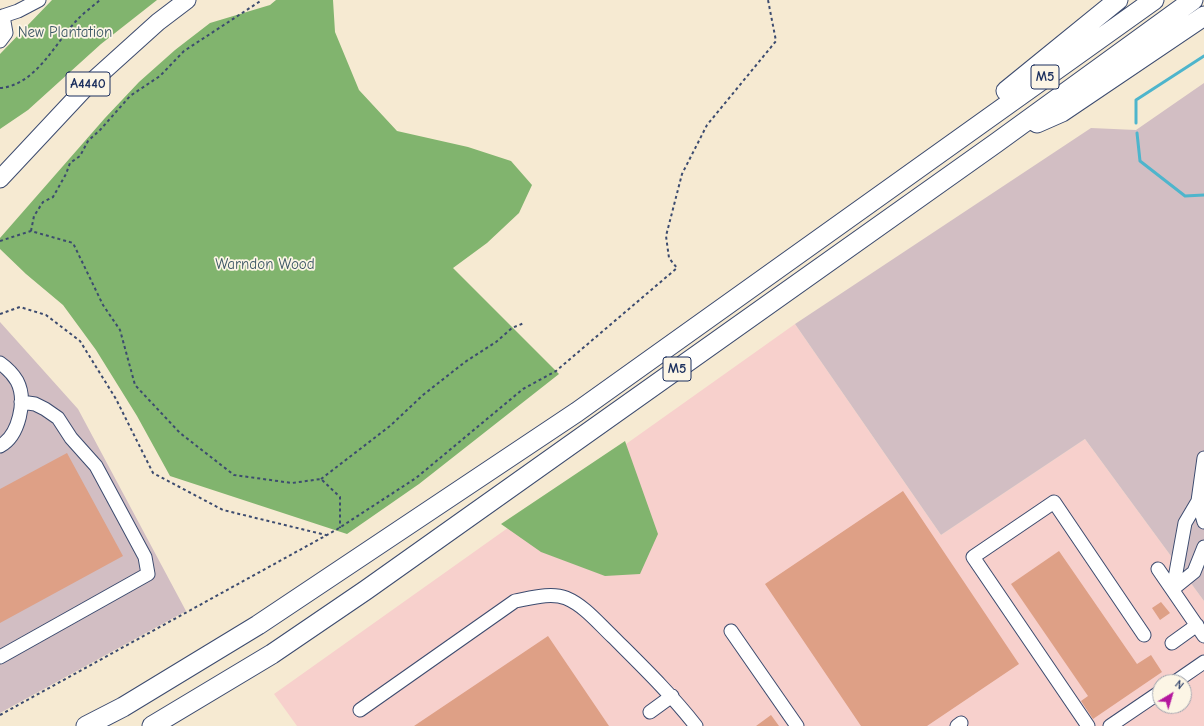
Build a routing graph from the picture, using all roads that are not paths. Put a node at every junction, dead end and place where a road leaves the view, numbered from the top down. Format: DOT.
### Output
graph roads {
  1 [pos="39,0"];
  2 [pos="187,0"];
  3 [pos="1118,0"];
  4 [pos="1154,0"];
  5 [pos="1193,0"];
  6 [pos="2,15"];
  7 [pos="1204,16"];
  8 [pos="0,41"];
  9 [pos="996,143"];
  10 [pos="936,154"];
  11 [pos="0,179"];
  12 [pos="0,363"];
  13 [pos="21,402"];
  14 [pos="0,446"];
  15 [pos="1204,458"];
  16 [pos="1198,501"];
  17 [pos="1204,522"];
  18 [pos="1204,548"];
  19 [pos="1158,569"];
  20 [pos="1173,590"];
  21 [pos="731,631"];
  22 [pos="1200,631"];
  23 [pos="1144,635"];
  24 [pos="1172,643"];
  25 [pos="0,657"];
  26 [pos="1204,662"];
  27 [pos="1187,674"];
  28 [pos="672,696"];
  29 [pos="1152,697"];
  30 [pos="360,710"];
  31 [pos="650,712"];
  32 [pos="86,726"];
  33 [pos="152,726"];
  34 [pos="696,726"];
  35 [pos="797,726"];
  36 [pos="1088,726"];
  37 [pos="1110,726"];
  1 -- 6 [label="street"];
  2 -- 11 [label="main road, A4440"];
  3 -- 10 [label="highway, M5"];
  4 -- 10 [label="highway, M5"];
  5 -- 9 [label="highway, M5"];
  6 -- 8 [label="street"];
  7 -- 9 [label="highway, M5"];
  9 -- 33 [label="highway, M5"];
  10 -- 32 [label="highway, M5"];
  12 -- 13 [label="street"];
  13 -- 14 [label="street"];
  13 -- 25 [label="street"];
  15 -- 16 [label="street"];
  16 -- 17 [label="street"];
  16 -- 20 [label="street"];
  18 -- 20 [label="street"];
  19 -- 20 [label="street"];
  20 -- 22 [label="street"];
  21 -- 35 [label="street"];
  22 -- 24 [label="street"];
  23 -- 36 [label="street"];
  26 -- 27 [label="street"];
  28 -- 30 [label="street"];
  28 -- 31 [label="street"];
  28 -- 34 [label="street"];
  29 -- 37 [label="street"];
}
